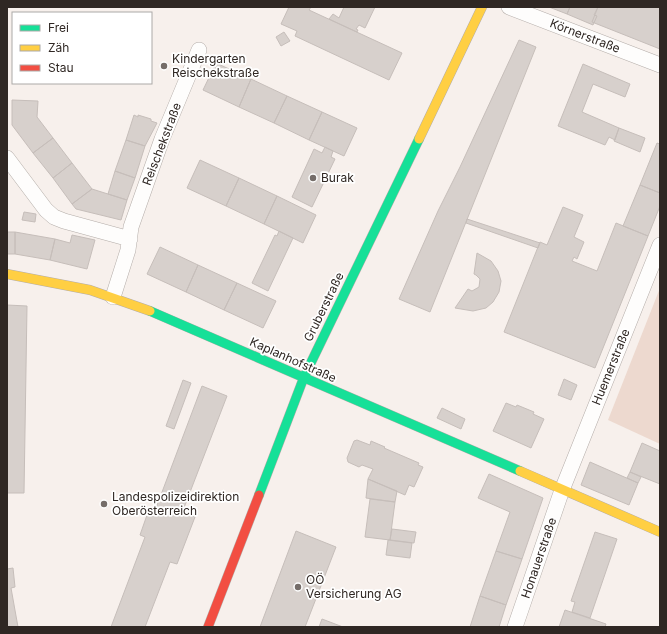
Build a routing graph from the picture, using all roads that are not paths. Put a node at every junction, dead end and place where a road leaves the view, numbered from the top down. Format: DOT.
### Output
graph roads {
  1 [pos="482,7"];
  2 [pos="509,7"];
  3 [pos="199,50"];
  4 [pos="660,65"];
  5 [pos="7,158"];
  6 [pos="130,239"];
  7 [pos="660,245"];
  8 [pos="7,274"];
  9 [pos="113,297"];
  10 [pos="304,377"];
  11 [pos="562,490"];
  12 [pos="660,532"];
  13 [pos="208,627"];
  14 [pos="515,627"];
  1 -- 10 [label="street, Gruberstraße"];
  2 -- 4 [label="street, Körnerstraße"];
  3 -- 6 [label="street, Reischekstraße"];
  5 -- 6 [label="street"];
  6 -- 9 [label="street, Reischekstraße"];
  7 -- 11 [label="street, Huemerstraße"];
  8 -- 9 [label="street, Kaplanhofstraße"];
  9 -- 10 [label="street, Kaplanhofstraße"];
  10 -- 11 [label="street, Kaplanhofstraße"];
  10 -- 13 [label="street, Gruberstraße"];
  11 -- 12 [label="street, Kaplanhofstraße"];
  11 -- 14 [label="street, Honauerstraße"];
}
